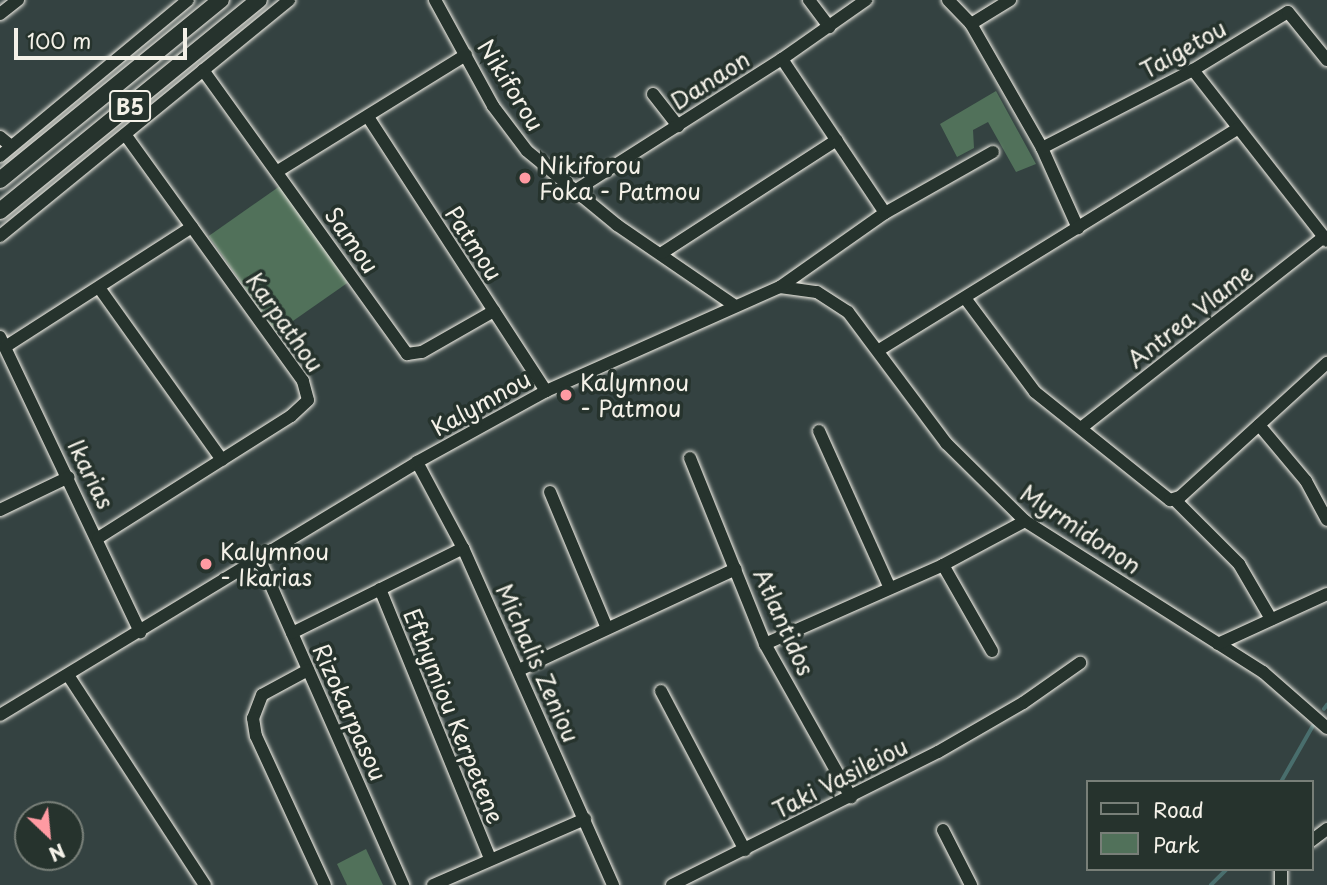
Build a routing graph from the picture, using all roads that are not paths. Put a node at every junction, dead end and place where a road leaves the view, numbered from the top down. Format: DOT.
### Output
graph roads {
  1 [pos="18,0"];
  2 [pos="188,0"];
  3 [pos="221,0"];
  4 [pos="259,0"];
  5 [pos="289,0"];
  6 [pos="435,0"];
  7 [pos="809,0"];
  8 [pos="866,0"];
  9 [pos="948,0"];
  10 [pos="1010,0"];
  11 [pos="0,14"];
  12 [pos="971,24"];
  13 [pos="829,27"];
  14 [pos="466,55"];
  15 [pos="782,60"];
  16 [pos="1327,60"];
  17 [pos="204,70"];
  18 [pos="1193,71"];
  19 [pos="653,94"];
  20 [pos="368,117"];
  21 [pos="677,126"];
  22 [pos="1237,129"];
  23 [pos="125,134"];
  24 [pos="0,137"];
  25 [pos="836,140"];
  26 [pos="11,146"];
  27 [pos="1042,148"];
  28 [pos="993,152"];
  29 [pos="0,156"];
  30 [pos="278,171"];
  31 [pos="0,180"];
  32 [pos="573,192"];
  33 [pos="0,211"];
  34 [pos="885,213"];
  35 [pos="192,227"];
  36 [pos="1078,228"];
  37 [pos="0,236"];
  38 [pos="1326,239"];
  39 [pos="662,253"];
  40 [pos="780,287"];
  41 [pos="100,289"];
  42 [pos="965,298"];
  43 [pos="734,305"];
  44 [pos="494,311"];
  45 [pos="3,342"];
  46 [pos="879,350"];
  47 [pos="1327,363"];
  48 [pos="546,391"];
  49 [pos="1259,425"];
  50 [pos="1082,428"];
  51 [pos="819,431"];
  52 [pos="690,458"];
  53 [pos="222,460"];
  54 [pos="417,462"];
  55 [pos="69,477"];
  56 [pos="550,492"];
  57 [pos="1175,500"];
  58 [pos="0,510"];
  59 [pos="1327,520"];
  60 [pos="1025,521"];
  61 [pos="98,538"];
  62 [pos="463,548"];
  63 [pos="258,556"];
  64 [pos="943,565"];
  65 [pos="736,569"];
  66 [pos="890,588"];
  67 [pos="380,589"];
  68 [pos="1327,594"];
  69 [pos="1271,619"];
  70 [pos="607,628"];
  71 [pos="140,632"];
  72 [pos="292,633"];
  73 [pos="765,644"];
  74 [pos="1218,644"];
  75 [pos="992,651"];
  76 [pos="1080,663"];
  77 [pos="308,670"];
  78 [pos="519,670"];
  79 [pos="68,675"];
  80 [pos="661,691"];
  81 [pos="0,715"];
  82 [pos="1326,722"];
  83 [pos="851,797"];
  84 [pos="585,819"];
  85 [pos="943,830"];
  86 [pos="745,849"];
  87 [pos="490,859"];
  88 [pos="205,885"];
  89 [pos="325,885"];
  90 [pos="403,885"];
  91 [pos="433,885"];
  92 [pos="613,885"];
  93 [pos="672,885"];
  94 [pos="971,885"];
  1 -- 11 [label="street"];
  2 -- 26 [label="street"];
  3 -- 31 [label="main road, B5"];
  4 -- 33 [label="main road, B5"];
  5 -- 17 [label="street"];
  6 -- 14 [label="street, Nikiforou"];
  7 -- 13 [label="street"];
  8 -- 13 [label="street, Danaon"];
  9 -- 12 [label="street"];
  10 -- 12 [label="street"];
  12 -- 27 [label="street"];
  13 -- 15 [label="street, Danaon"];
  14 -- 20 [label="street"];
  14 -- 32 [label="street, Nikiforou"];
  15 -- 21 [label="street, Danaon"];
  15 -- 25 [label="street"];
  16 -- 18 [label="street, Taigetou"];
  17 -- 23 [label="street"];
  17 -- 30 [label="street, Samou"];
  18 -- 22 [label="street"];
  18 -- 27 [label="street, Taigetou"];
  19 -- 21 [label="street"];
  20 -- 30 [label="street"];
  20 -- 44 [label="street, Patmou"];
  21 -- 32 [label="street, Danaon"];
  22 -- 36 [label="street"];
  22 -- 38 [label="street"];
  23 -- 35 [label="street, Karpathou"];
  23 -- 37 [label="street"];
  24 -- 26 [label="street"];
  25 -- 34 [label="street"];
  25 -- 39 [label="street"];
  26 -- 29 [label="street"];
  27 -- 36 [label="street"];
  28 -- 34 [label="street, Kalymnou"];
  30 -- 44 [label="street, Samou"];
  32 -- 39 [label="street, Nikiforou"];
  34 -- 40 [label="street, Kalymnou"];
  35 -- 41 [label="street"];
  35 -- 53 [label="street, Karpathou"];
  36 -- 42 [label="street"];
  38 -- 50 [label="street, Antrea Vlame"];
  39 -- 43 [label="street, Nikiforou"];
  40 -- 43 [label="street, Kalymnou"];
  40 -- 46 [label="street, Myrmidonon"];
  41 -- 45 [label="street"];
  41 -- 53 [label="street"];
  42 -- 46 [label="street"];
  42 -- 50 [label="street"];
  43 -- 48 [label="street, Kalymnou"];
  44 -- 48 [label="street, Patmou"];
  45 -- 55 [label="street, Ikarias"];
  46 -- 60 [label="street, Myrmidonon"];
  47 -- 49 [label="street"];
  48 -- 54 [label="street, Kalymnou"];
  49 -- 57 [label="street"];
  49 -- 59 [label="street"];
  50 -- 57 [label="street"];
  51 -- 66 [label="street"];
  52 -- 65 [label="street, Atlantidos"];
  53 -- 61 [label="street, Karpathou"];
  54 -- 62 [label="street, Michalis Zeniou"];
  54 -- 63 [label="street, Kalymnou"];
  55 -- 58 [label="street"];
  55 -- 61 [label="street, Ikarias"];
  56 -- 70 [label="street"];
  57 -- 69 [label="street"];
  60 -- 64 [label="street"];
  60 -- 74 [label="street, Myrmidonon"];
  61 -- 71 [label="street, Ikarias"];
  62 -- 67 [label="street"];
  62 -- 78 [label="street, Michalis Zeniou"];
  63 -- 71 [label="street, Kalymnou"];
  63 -- 72 [label="street, Rizokarpasou"];
  64 -- 66 [label="street"];
  64 -- 75 [label="street"];
  65 -- 70 [label="street"];
  65 -- 73 [label="street, Atlantidos"];
  66 -- 73 [label="street"];
  67 -- 72 [label="street"];
  67 -- 87 [label="street, Efthymiou Kerpetene"];
  68 -- 69 [label="street"];
  69 -- 74 [label="street"];
  70 -- 78 [label="street"];
  71 -- 79 [label="street, Kalymnou"];
  72 -- 77 [label="street, Rizokarpasou"];
  73 -- 83 [label="street, Atlantidos"];
  74 -- 82 [label="street, Myrmidonon"];
  76 -- 83 [label="street, Taki Vasileiou"];
  77 -- 89 [label="street"];
  77 -- 90 [label="street, Rizokarpasou"];
  78 -- 84 [label="street, Michalis Zeniou"];
  79 -- 81 [label="street, Kalymnou"];
  79 -- 88 [label="street"];
  80 -- 86 [label="street"];
  83 -- 86 [label="street, Taki Vasileiou"];
  84 -- 87 [label="street"];
  84 -- 92 [label="street, Michalis Zeniou"];
  85 -- 94 [label="street"];
  86 -- 93 [label="street, Taki Vasileiou"];
  87 -- 91 [label="street"];
}
